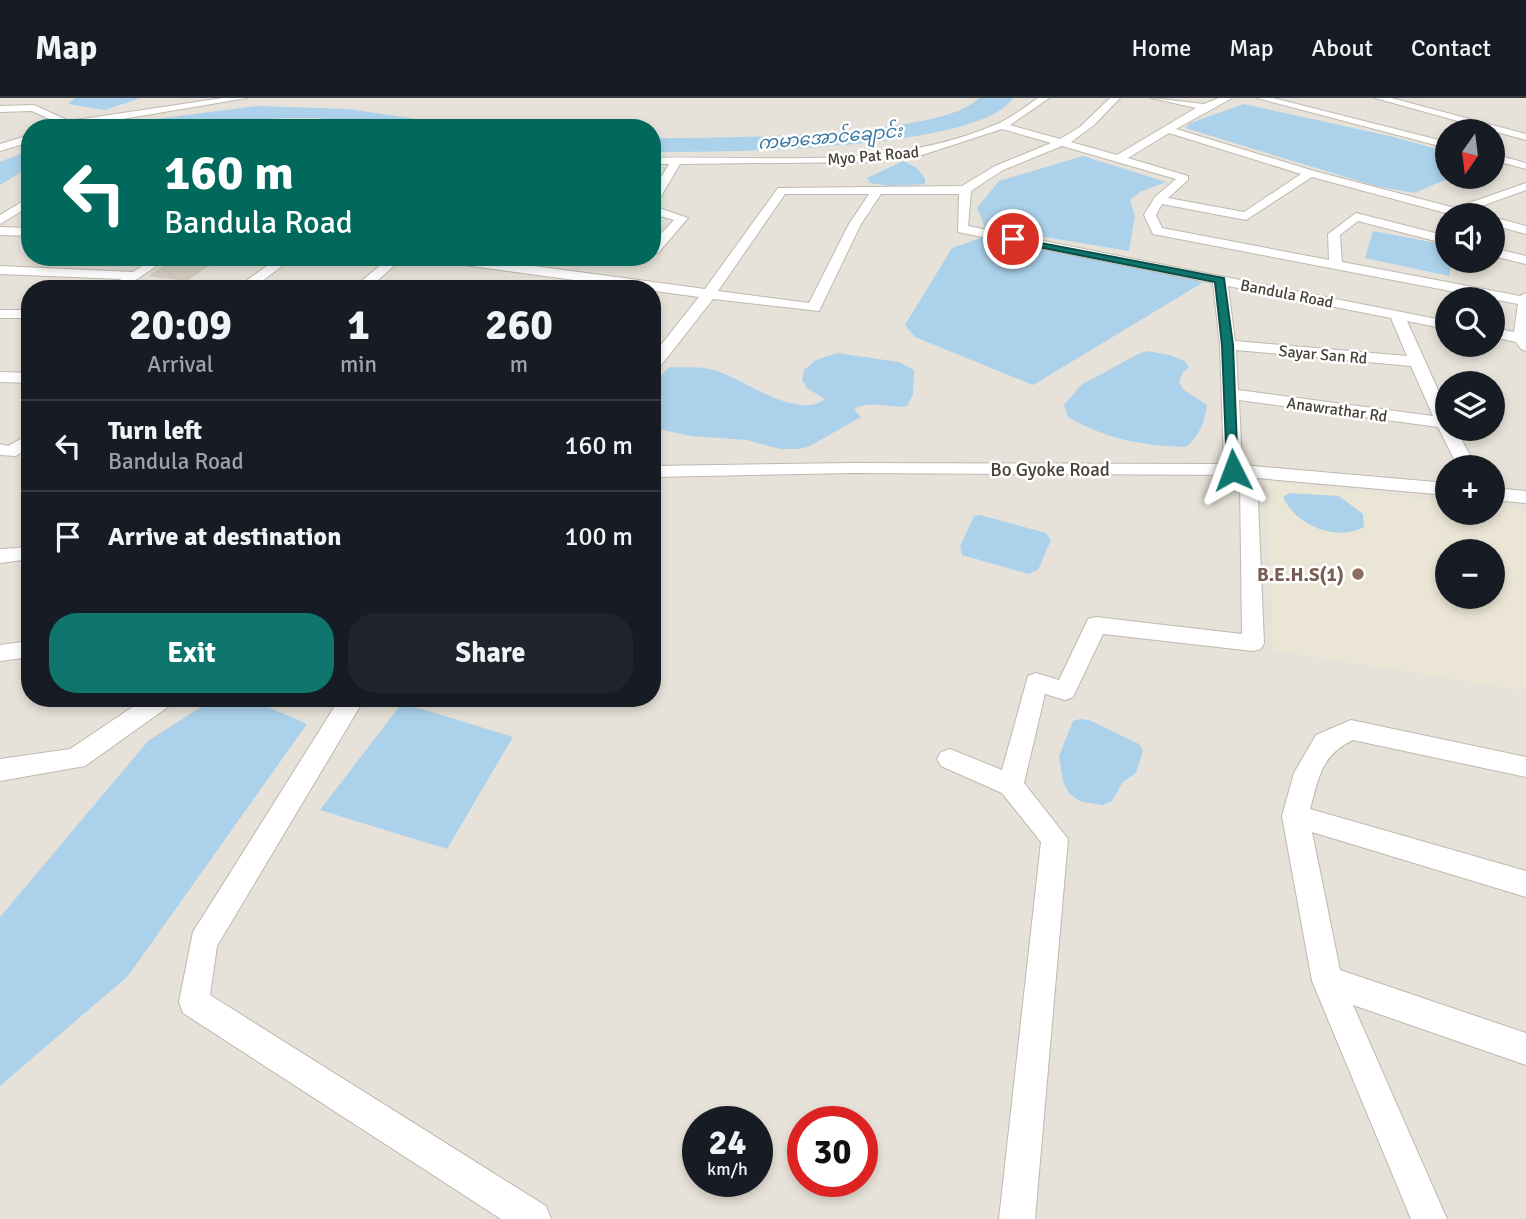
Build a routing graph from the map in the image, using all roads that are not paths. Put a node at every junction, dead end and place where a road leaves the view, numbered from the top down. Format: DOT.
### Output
graph roads {
  1 [pos="242,98"];
  2 [pos="1115,98"];
  3 [pos="1156,98"];
  4 [pos="1227,98"];
  5 [pos="1262,98"];
  6 [pos="1380,98"];
  7 [pos="216,100"];
  8 [pos="1042,100"];
  9 [pos="1205,107"];
  10 [pos="34,108"];
  11 [pos="0,109"];
  12 [pos="0,118"];
  13 [pos="52,119"];
  14 [pos="105,119"];
  15 [pos="1002,126"];
  16 [pos="1167,129"];
  17 [pos="1526,137"];
  18 [pos="21,141"];
  19 [pos="1063,142"];
  20 [pos="1435,142"];
  21 [pos="0,148"];
  22 [pos="1119,159"];
  23 [pos="1505,160"];
  24 [pos="661,161"];
  25 [pos="676,162"];
  26 [pos="1526,166"];
  27 [pos="1310,173"];
  28 [pos="1526,186"];
  29 [pos="661,187"];
  30 [pos="877,190"];
  31 [pos="965,190"];
  32 [pos="1158,200"];
  33 [pos="1487,203"];
  34 [pos="661,206"];
  35 [pos="21,207"];
  36 [pos="1435,207"];
  37 [pos="0,220"];
  38 [pos="1505,224"];
  39 [pos="1526,230"];
  40 [pos="0,231"];
  41 [pos="21,232"];
  42 [pos="1435,237"];
  43 [pos="661,241"];
  44 [pos="1505,255"];
  45 [pos="1526,260"];
  46 [pos="151,266"];
  47 [pos="275,266"];
  48 [pos="387,266"];
  49 [pos="522,266"];
  50 [pos="637,266"];
  51 [pos="1336,266"];
  52 [pos="0,270"];
  53 [pos="562,274"];
  54 [pos="136,276"];
  55 [pos="130,280"];
  56 [pos="255,280"];
  57 [pos="370,280"];
  58 [pos="556,280"];
  59 [pos="608,280"];
  60 [pos="625,280"];
  61 [pos="1220,280"];
  62 [pos="661,287"];
  63 [pos="709,294"];
  64 [pos="1525,299"];
  65 [pos="0,314"];
  66 [pos="21,314"];
  67 [pos="1397,316"];
  68 [pos="1435,323"];
  69 [pos="1505,336"];
  70 [pos="1524,341"];
  71 [pos="1228,345"];
  72 [pos="661,355"];
  73 [pos="1417,362"];
  74 [pos="0,377"];
  75 [pos="21,378"];
  76 [pos="1230,394"];
  77 [pos="1435,402"];
  78 [pos="1435,425"];
  79 [pos="21,445"];
  80 [pos="0,449"];
  81 [pos="1233,470"];
  82 [pos="661,471"];
  83 [pos="1435,488"];
  84 [pos="1505,495"];
  85 [pos="1526,497"];
  86 [pos="21,553"];
  87 [pos="0,556"];
  88 [pos="21,650"];
  89 [pos="0,653"];
  90 [pos="151,707"];
  91 [pos="347,707"];
  92 [pos="950,759"];
  93 [pos="1526,767"];
  94 [pos="0,770"];
  95 [pos="1011,785"];
  96 [pos="1295,816"];
  97 [pos="1526,884"];
  98 [pos="1327,981"];
  99 [pos="1526,1049"];
  100 [pos="533,1219"];
  101 [pos="1017,1219"];
  102 [pos="1429,1219"];
  1 -- 7 [label="street"];
  2 -- 19 [label="street"];
  3 -- 9 [label="street"];
  4 -- 9 [label="street"];
  5 -- 20 [label="street"];
  6 -- 17 [label="street"];
  7 -- 14 [label="street"];
  8 -- 15 [label="street, Myo Pat Road"];
  9 -- 16 [label="street"];
  10 -- 11 [label="street"];
  10 -- 12 [label="street"];
  10 -- 13 [label="street"];
  15 -- 19 [label="street"];
  15 -- 25 [label="street, Myo Pat Road"];
  16 -- 22 [label="street"];
  16 -- 27 [label="street"];
  18 -- 21 [label="street"];
  19 -- 22 [label="street"];
  19 -- 31 [label="street"];
  22 -- 32 [label="street"];
  23 -- 26 [label="street"];
  24 -- 25 [label="street, Myo Pat Road"];
  25 -- 29 [label="street"];
  27 -- 32 [label="street"];
  27 -- 36 [label="street"];
  28 -- 33 [label="street"];
  30 -- 31 [label="street"];
  30 -- 63 [label="street"];
  30 -- 63 [label="street"];
  31 -- 61 [label="street, Bandula Road"];
  32 -- 51 [label="street"];
  34 -- 43 [label="street"];
  35 -- 37 [label="street"];
  38 -- 39 [label="street"];
  40 -- 41 [label="street"];
  42 -- 51 [label="street"];
  44 -- 45 [label="street"];
  46 -- 54 [label="street"];
  47 -- 56 [label="street"];
  48 -- 57 [label="street"];
  49 -- 53 [label="street"];
  50 -- 60 [label="street"];
  51 -- 64 [label="street"];
  52 -- 54 [label="street"];
  53 -- 58 [label="street"];
  53 -- 59 [label="street"];
  54 -- 55 [label="street"];
  61 -- 67 [label="street, Bandula Road"];
  61 -- 71 [label="street"];
  62 -- 63 [label="street"];
  63 -- 72 [label="street"];
  64 -- 70 [label="street"];
  65 -- 66 [label="street"];
  67 -- 68 [label="street, Bandula Road"];
  67 -- 73 [label="street"];
  69 -- 70 [label="street"];
  71 -- 73 [label="street, Sayar San Rd"];
  71 -- 76 [label="street"];
  73 -- 77 [label="street"];
  74 -- 75 [label="street"];
  76 -- 78 [label="street, Anawrathar Rd"];
  76 -- 81 [label="street"];
  79 -- 80 [label="street"];
  81 -- 82 [label="street, Bo Gyoke Road"];
  81 -- 83 [label="street, Bo Gyoke Road"];
  81 -- 95 [label="street"];
  84 -- 85 [label="street"];
  86 -- 87 [label="street"];
  88 -- 89 [label="street"];
  90 -- 94 [label="street"];
  91 -- 100 [label="street"];
  92 -- 95 [label="street"];
  93 -- 96 [label="street"];
  95 -- 101 [label="street"];
  96 -- 97 [label="street"];
  96 -- 98 [label="street"];
  98 -- 99 [label="street"];
  98 -- 102 [label="street"];
}
